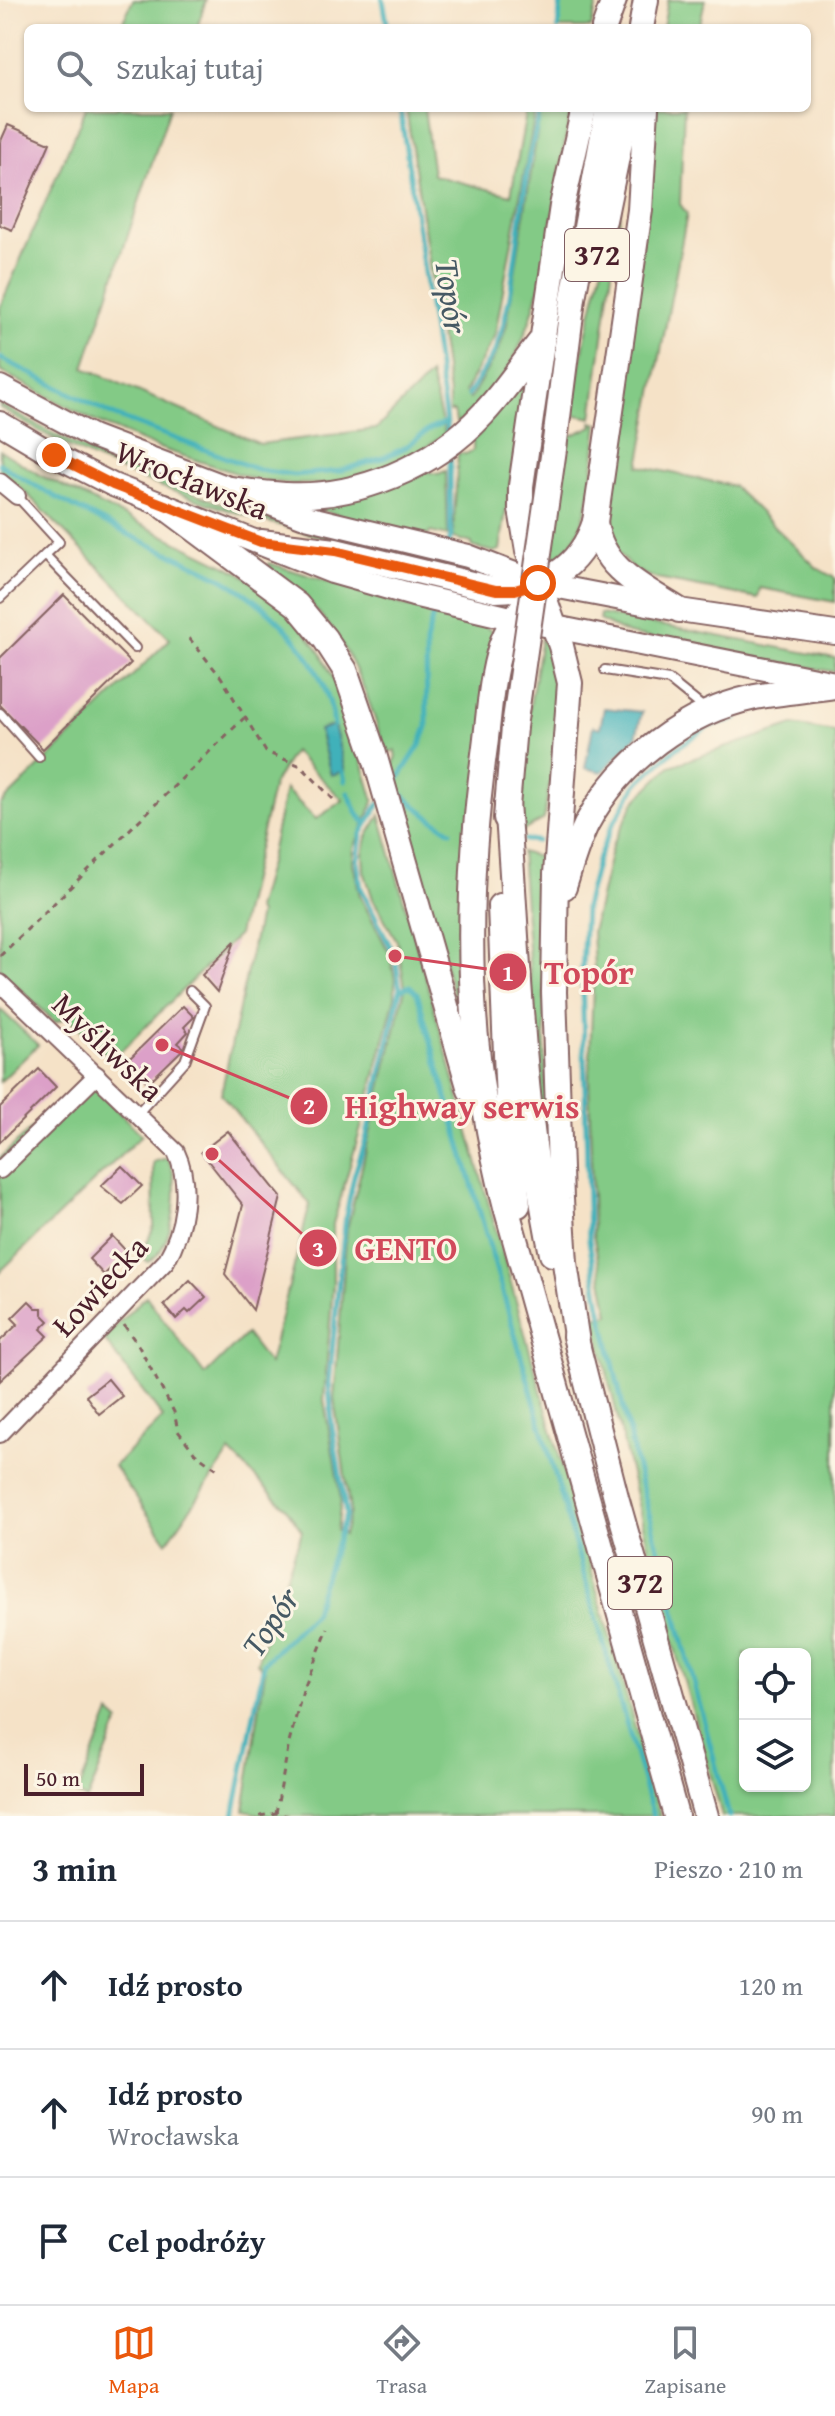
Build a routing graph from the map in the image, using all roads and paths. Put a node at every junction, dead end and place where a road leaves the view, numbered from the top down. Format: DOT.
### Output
graph roads {
  1 [pos="614,0"];
  2 [pos="623,0"];
  3 [pos="646,0"];
  4 [pos="662,0"];
  5 [pos="605,24"];
  6 [pos="621,24"];
  7 [pos="642,24"];
  8 [pos="658,24"];
  9 [pos="583,112"];
  10 [pos="607,112"];
  11 [pos="626,112"];
  12 [pos="646,112"];
  13 [pos="543,338"];
  14 [pos="0,387"];
  15 [pos="560,401"];
  16 [pos="0,423"];
  17 [pos="0,482"];
  18 [pos="224,488"];
  19 [pos="17,496"];
  20 [pos="164,506"];
  21 [pos="595,522"];
  22 [pos="261,542"];
  23 [pos="45,555"];
  24 [pos="538,583"];
  25 [pos="463,595"];
  26 [pos="0,598"];
  27 [pos="679,610"];
  28 [pos="515,619"];
  29 [pos="555,628"];
  30 [pos="835,633"];
  31 [pos="189,638"];
  32 [pos="135,648"];
  33 [pos="605,670"];
  34 [pos="835,685"];
  35 [pos="0,713"];
  36 [pos="709,713"];
  37 [pos="244,718"];
  38 [pos="39,757"];
  39 [pos="333,799"];
  40 [pos="507,803"];
  41 [pos="555,916"];
  42 [pos="0,956"];
  43 [pos="0,983"];
  44 [pos="190,991"];
  45 [pos="97,1075"];
  46 [pos="137,1114"];
  47 [pos="176,1152"];
  48 [pos="496,1167"];
  49 [pos="0,1170"];
  50 [pos="533,1298"];
  51 [pos="115,1313"];
  52 [pos="578,1349"];
  53 [pos="0,1434"];
  54 [pos="220,1471"];
  55 [pos="328,1628"];
  56 [pos="276,1813"];
  57 [pos="260,1816"];
  58 [pos="287,1816"];
  59 [pos="676,1816"];
  60 [pos="706,1816"];
  1 -- 5 [label="main road"];
  2 -- 6 [label="main road"];
  3 -- 7 [label="main road"];
  4 -- 8 [label="main road"];
  9 -- 13 [label="main road"];
  10 -- 15 [label="main road, 372"];
  11 -- 15 [label="main road, 372"];
  12 -- 21 [label="main road"];
  13 -- 18 [label="main road"];
  13 -- 24 [label="main road"];
  14 -- 18 [label="main road, Wrocławska"];
  15 -- 40 [label="main road, 372, bridge"];
  16 -- 20 [label="main road, Wrocławska"];
  17 -- 19 [label="street"];
  18 -- 24 [label="main road, Wrocławska"];
  19 -- 23 [label="lane"];
  20 -- 22 [label="main road, Wrocławska"];
  20 -- 48 [label="main road"];
  21 -- 24 [label="main road"];
  21 -- 27 [label="main road"];
  22 -- 25 [label="main road"];
  23 -- 26 [label="lane"];
  23 -- 32 [label="lane"];
  24 -- 25 [label="main road"];
  24 -- 27 [label="main road, Wrocławska"];
  24 -- 28 [label="main road"];
  24 -- 29 [label="main road"];
  25 -- 28 [label="main road"];
  27 -- 30 [label="main road, Wrocławska"];
  28 -- 29 [label="main road"];
  28 -- 48 [label="main road"];
  29 -- 34 [label="main road"];
  29 -- 41 [label="main road"];
  31 -- 37 [label="path"];
  33 -- 36 [label="lane"];
  34 -- 36 [label="main road"];
  35 -- 38 [label="lane"];
  36 -- 41 [label="main road"];
  37 -- 39 [label="path"];
  37 -- 42 [label="path"];
  40 -- 50 [label="main road, 372"];
  40 -- 52 [label="main road, 372"];
  41 -- 52 [label="main road"];
  43 -- 45 [label="street, Myśliwska"];
  44 -- 46 [label="lane"];
  45 -- 46 [label="street, Myśliwska"];
  45 -- 49 [label="street"];
  46 -- 47 [label="street, Myśliwska"];
  47 -- 51 [label="street, Łowiecka"];
  48 -- 50 [label="main road"];
  50 -- 59 [label="main road, 372"];
  51 -- 53 [label="street, Łowiecka"];
  51 -- 54 [label="path"];
  52 -- 60 [label="main road, 372"];
  55 -- 56 [label="path"];
  56 -- 57 [label="path"];
  56 -- 58 [label="path"];
}
